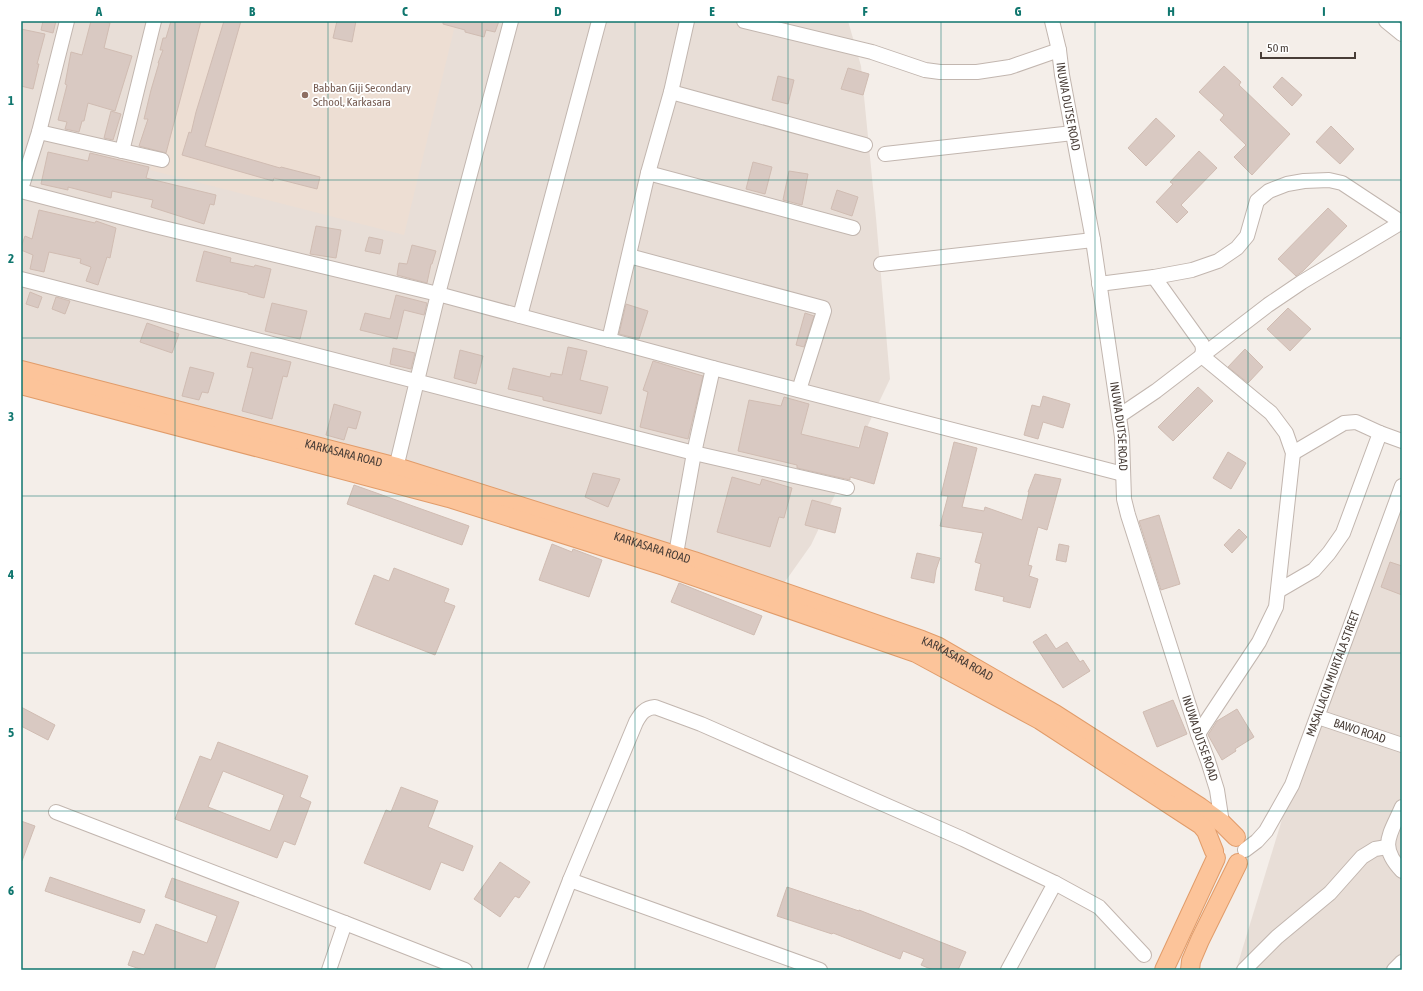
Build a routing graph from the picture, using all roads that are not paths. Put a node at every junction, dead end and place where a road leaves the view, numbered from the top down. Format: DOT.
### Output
graph roads {
  1 [pos="67,21"];
  2 [pos="154,21"];
  3 [pos="511,21"];
  4 [pos="599,21"];
  5 [pos="687,21"];
  6 [pos="744,21"];
  7 [pos="1052,21"];
  8 [pos="1386,21"];
  9 [pos="1402,34"];
  10 [pos="1059,50"];
  11 [pos="671,92"];
  12 [pos="39,132"];
  13 [pos="1073,133"];
  14 [pos="866,145"];
  15 [pos="122,151"];
  16 [pos="885,154"];
  17 [pos="162,160"];
  18 [pos="648,173"];
  19 [pos="21,190"];
  20 [pos="1401,222"];
  21 [pos="853,228"];
  22 [pos="1093,240"];
  23 [pos="629,256"];
  24 [pos="881,264"];
  25 [pos="1154,277"];
  26 [pos="21,279"];
  27 [pos="1099,284"];
  28 [pos="438,294"];
  29 [pos="520,316"];
  30 [pos="609,340"];
  31 [pos="1202,356"];
  32 [pos="713,368"];
  33 [pos="21,370"];
  34 [pos="417,381"];
  35 [pos="21,385"];
  36 [pos="799,390"];
  37 [pos="1119,416"];
  38 [pos="1380,433"];
  39 [pos="1402,441"];
  40 [pos="694,453"];
  41 [pos="1293,453"];
  42 [pos="395,474"];
  43 [pos="1123,474"];
  44 [pos="1402,486"];
  45 [pos="847,488"];
  46 [pos="675,562"];
  47 [pos="1278,591"];
  48 [pos="1318,716"];
  49 [pos="1198,734"];
  50 [pos="1402,745"];
  51 [pos="1402,807"];
  52 [pos="56,812"];
  53 [pos="1222,823"];
  54 [pos="1387,848"];
  55 [pos="1239,850"];
  56 [pos="1215,854"];
  57 [pos="1401,869"];
  58 [pos="570,880"];
  59 [pos="1055,883"];
  60 [pos="344,923"];
  61 [pos="1144,955"];
  62 [pos="1402,962"];
  63 [pos="329,970"];
  64 [pos="466,970"];
  65 [pos="535,970"];
  66 [pos="820,970"];
  67 [pos="1008,970"];
  68 [pos="1164,970"];
  69 [pos="1190,970"];
  70 [pos="1244,970"];
  71 [pos="1394,970"];
  1 -- 12 [label="street"];
  2 -- 15 [label="street"];
  3 -- 28 [label="street"];
  4 -- 29 [label="street"];
  5 -- 11 [label="street"];
  6 -- 10 [label="street"];
  7 -- 10 [label="street, INUWA DUTSE ROAD"];
  8 -- 9 [label="street"];
  10 -- 13 [label="street, INUWA DUTSE ROAD"];
  11 -- 14 [label="street"];
  11 -- 18 [label="street"];
  12 -- 15 [label="street"];
  12 -- 19 [label="street"];
  13 -- 16 [label="street"];
  13 -- 22 [label="street, INUWA DUTSE ROAD"];
  15 -- 17 [label="street"];
  18 -- 21 [label="street"];
  18 -- 23 [label="street"];
  19 -- 28 [label="street"];
  20 -- 25 [label="street"];
  20 -- 31 [label="street"];
  22 -- 24 [label="street"];
  22 -- 27 [label="street, INUWA DUTSE ROAD"];
  23 -- 30 [label="street"];
  23 -- 36 [label="street"];
  25 -- 27 [label="street"];
  25 -- 31 [label="street"];
  26 -- 34 [label="street"];
  27 -- 37 [label="street, INUWA DUTSE ROAD"];
  28 -- 29 [label="street"];
  28 -- 34 [label="street"];
  29 -- 30 [label="street"];
  30 -- 32 [label="street"];
  31 -- 37 [label="street"];
  31 -- 41 [label="street"];
  32 -- 36 [label="street"];
  32 -- 40 [label="street"];
  33 -- 42 [label="main road, KARKASARA ROAD"];
  34 -- 40 [label="street"];
  34 -- 42 [label="street"];
  35 -- 42 [label="main road, KARKASARA ROAD"];
  36 -- 43 [label="street"];
  37 -- 43 [label="street, INUWA DUTSE ROAD"];
  38 -- 39 [label="street"];
  38 -- 41 [label="street"];
  38 -- 47 [label="street"];
  40 -- 45 [label="street"];
  40 -- 46 [label="street"];
  41 -- 47 [label="street"];
  42 -- 46 [label="main road, KARKASARA ROAD"];
  43 -- 49 [label="street, INUWA DUTSE ROAD"];
  44 -- 48 [label="street, MASALLACIN MURTALA STREET"];
  46 -- 53 [label="main road, KARKASARA ROAD"];
  46 -- 56 [label="main road, KARKASARA ROAD"];
  47 -- 49 [label="street"];
  48 -- 50 [label="street, BAWO ROAD"];
  48 -- 55 [label="street, MASALLACIN MURTALA STREET"];
  49 -- 53 [label="street, INUWA DUTSE ROAD"];
  51 -- 54 [label="street"];
  52 -- 60 [label="street"];
  53 -- 55 [label="main road, KARKASARA ROAD"];
  54 -- 57 [label="street"];
  54 -- 70 [label="street"];
  55 -- 56 [label="main road"];
  55 -- 56 [label="main road"];
  55 -- 69 [label="main road"];
  56 -- 68 [label="main road"];
  58 -- 59 [label="street"];
  58 -- 65 [label="street"];
  58 -- 66 [label="street"];
  59 -- 61 [label="street"];
  59 -- 67 [label="street"];
  60 -- 63 [label="street"];
  60 -- 64 [label="street"];
  62 -- 71 [label="street"];
}
